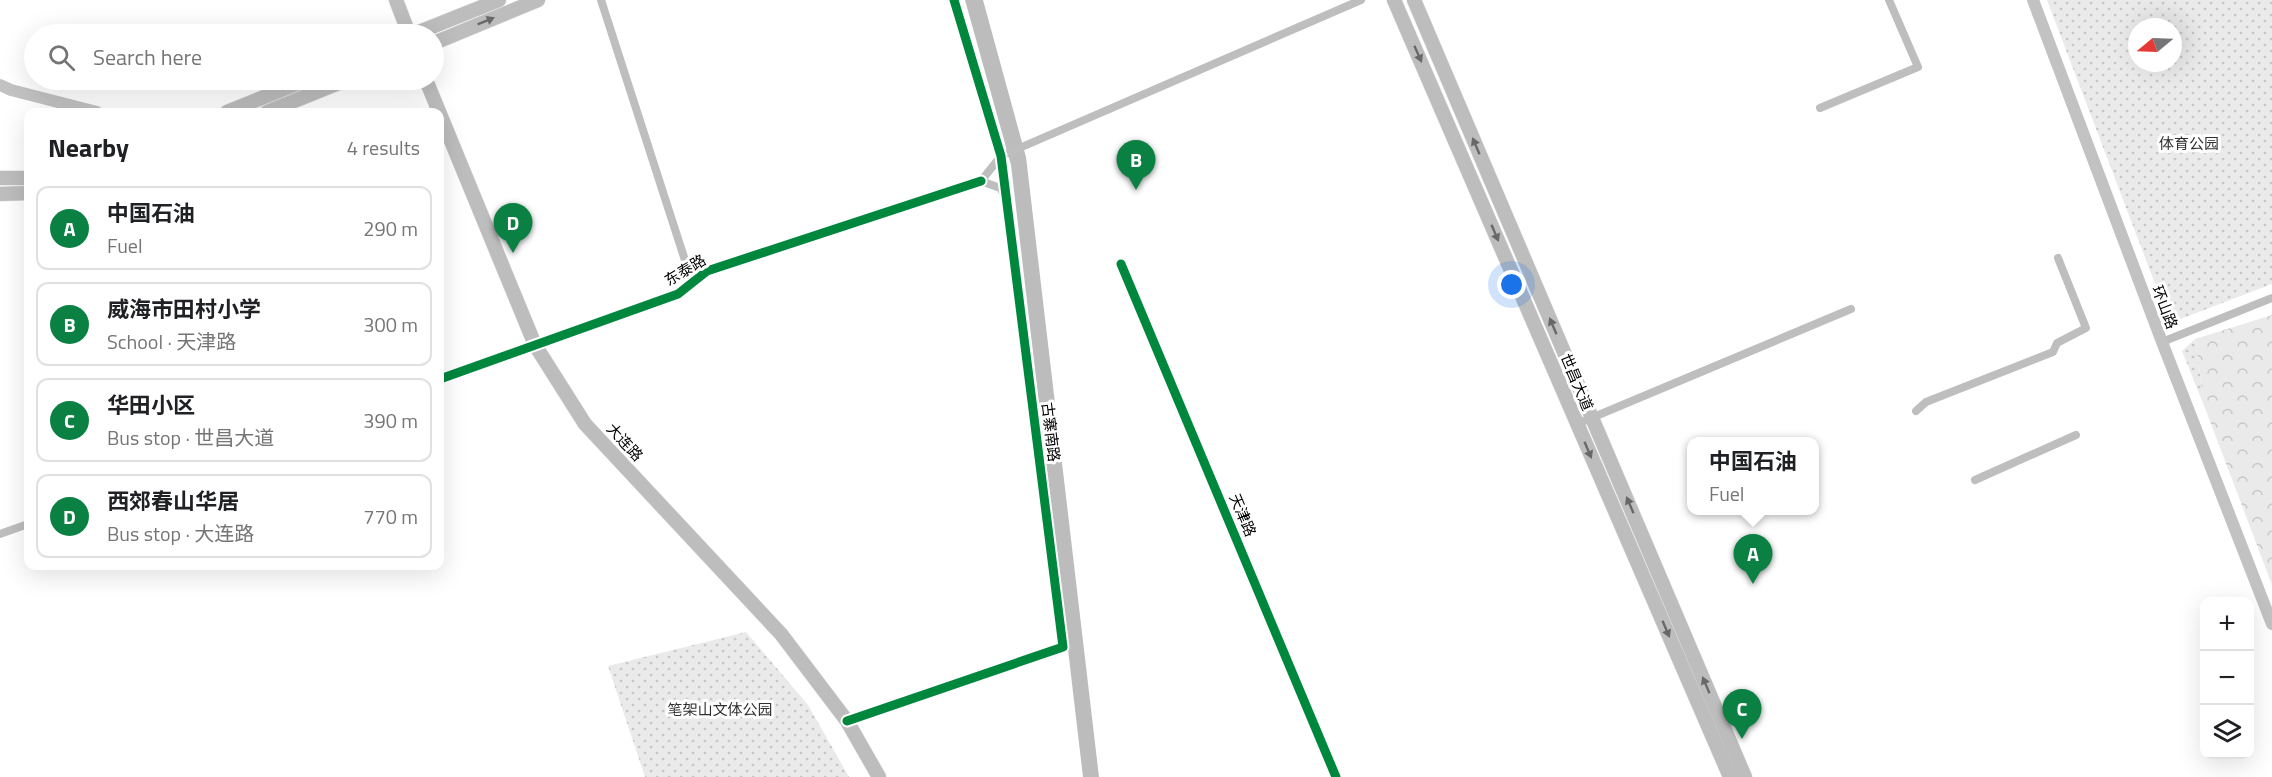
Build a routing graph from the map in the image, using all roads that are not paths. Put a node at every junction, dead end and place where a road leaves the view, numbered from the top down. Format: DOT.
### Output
graph roads {
  1 [pos="396,0"];
  2 [pos="499,0"];
  3 [pos="538,0"];
  4 [pos="601,0"];
  5 [pos="954,0"];
  6 [pos="1361,0"];
  7 [pos="1394,0"];
  8 [pos="1414,0"];
  9 [pos="1889,0"];
  10 [pos="2033,0"];
  11 [pos="405,24"];
  12 [pos="439,24"];
  13 [pos="444,39"];
  14 [pos="0,85"];
  15 [pos="281,90"];
  16 [pos="321,90"];
  17 [pos="430,90"];
  18 [pos="81,108"];
  19 [pos="237,108"];
  20 [pos="277,108"];
  21 [pos="438,108"];
  22 [pos="1820,108"];
  23 [pos="444,124"];
  24 [pos="1003,155"];
  25 [pos="24,177"];
  26 [pos="0,178"];
  27 [pos="981,181"];
  28 [pos="24,193"];
  29 [pos="0,194"];
  30 [pos="1006,199"];
  31 [pos="2058,258"];
  32 [pos="1121,264"];
  33 [pos="692,282"];
  34 [pos="2272,298"];
  35 [pos="1851,309"];
  36 [pos="2162,342"];
  37 [pos="535,345"];
  38 [pos="444,378"];
  39 [pos="1916,411"];
  40 [pos="1593,418"];
  41 [pos="1577,424"];
  42 [pos="2076,435"];
  43 [pos="1975,480"];
  44 [pos="24,525"];
  45 [pos="0,534"];
  46 [pos="2272,624"];
  47 [pos="847,721"];
  48 [pos="1733,774"];
  49 [pos="879,777"];
  50 [pos="1336,777"];
  1 -- 11 [label="main road"];
  2 -- 12 [label="main road"];
  13 -- 3 [label="main road, one-way"];
  4 -- 33 [label="street"];
  5 -- 24 [label="street, 古寨南路"];
  6 -- 24 [label="street"];
  7 -- 41 [label="main road, 世昌大道, one-way"];
  40 -- 8 [label="main road, 世昌大道, one-way"];
  9 -- 22 [label="street"];
  10 -- 36 [label="main road, 环山路"];
  14 -- 18 [label="main road"];
  15 -- 19 [label="main road"];
  16 -- 20 [label="main road"];
  17 -- 21 [label="main road, 大连路"];
  23 -- 37 [label="main road, 大连路"];
  24 -- 27 [label="street"];
  24 -- 30 [label="street, 古寨南路"];
  25 -- 26 [label="main road"];
  27 -- 30 [label="street"];
  27 -- 33 [label="street, 东泰路"];
  28 -- 29 [label="main road"];
  30 -- 47 [label="street, 古寨南路"];
  31 -- 39 [label="street"];
  32 -- 50 [label="street, 天津路"];
  33 -- 37 [label="street, 东泰路"];
  34 -- 36 [label="street"];
  35 -- 40 [label="street"];
  36 -- 46 [label="main road, 环山路"];
  37 -- 38 [label="street, 东泰路"];
  37 -- 47 [label="main road, 大连路"];
  40 -- 41 [label="street"];
  48 -- 40 [label="main road, 世昌大道, one-way"];
  41 -- 48 [label="main road, 世昌大道, one-way"];
  42 -- 43 [label="street"];
  44 -- 45 [label="street"];
  47 -- 49 [label="main road, 大连路"];
}
